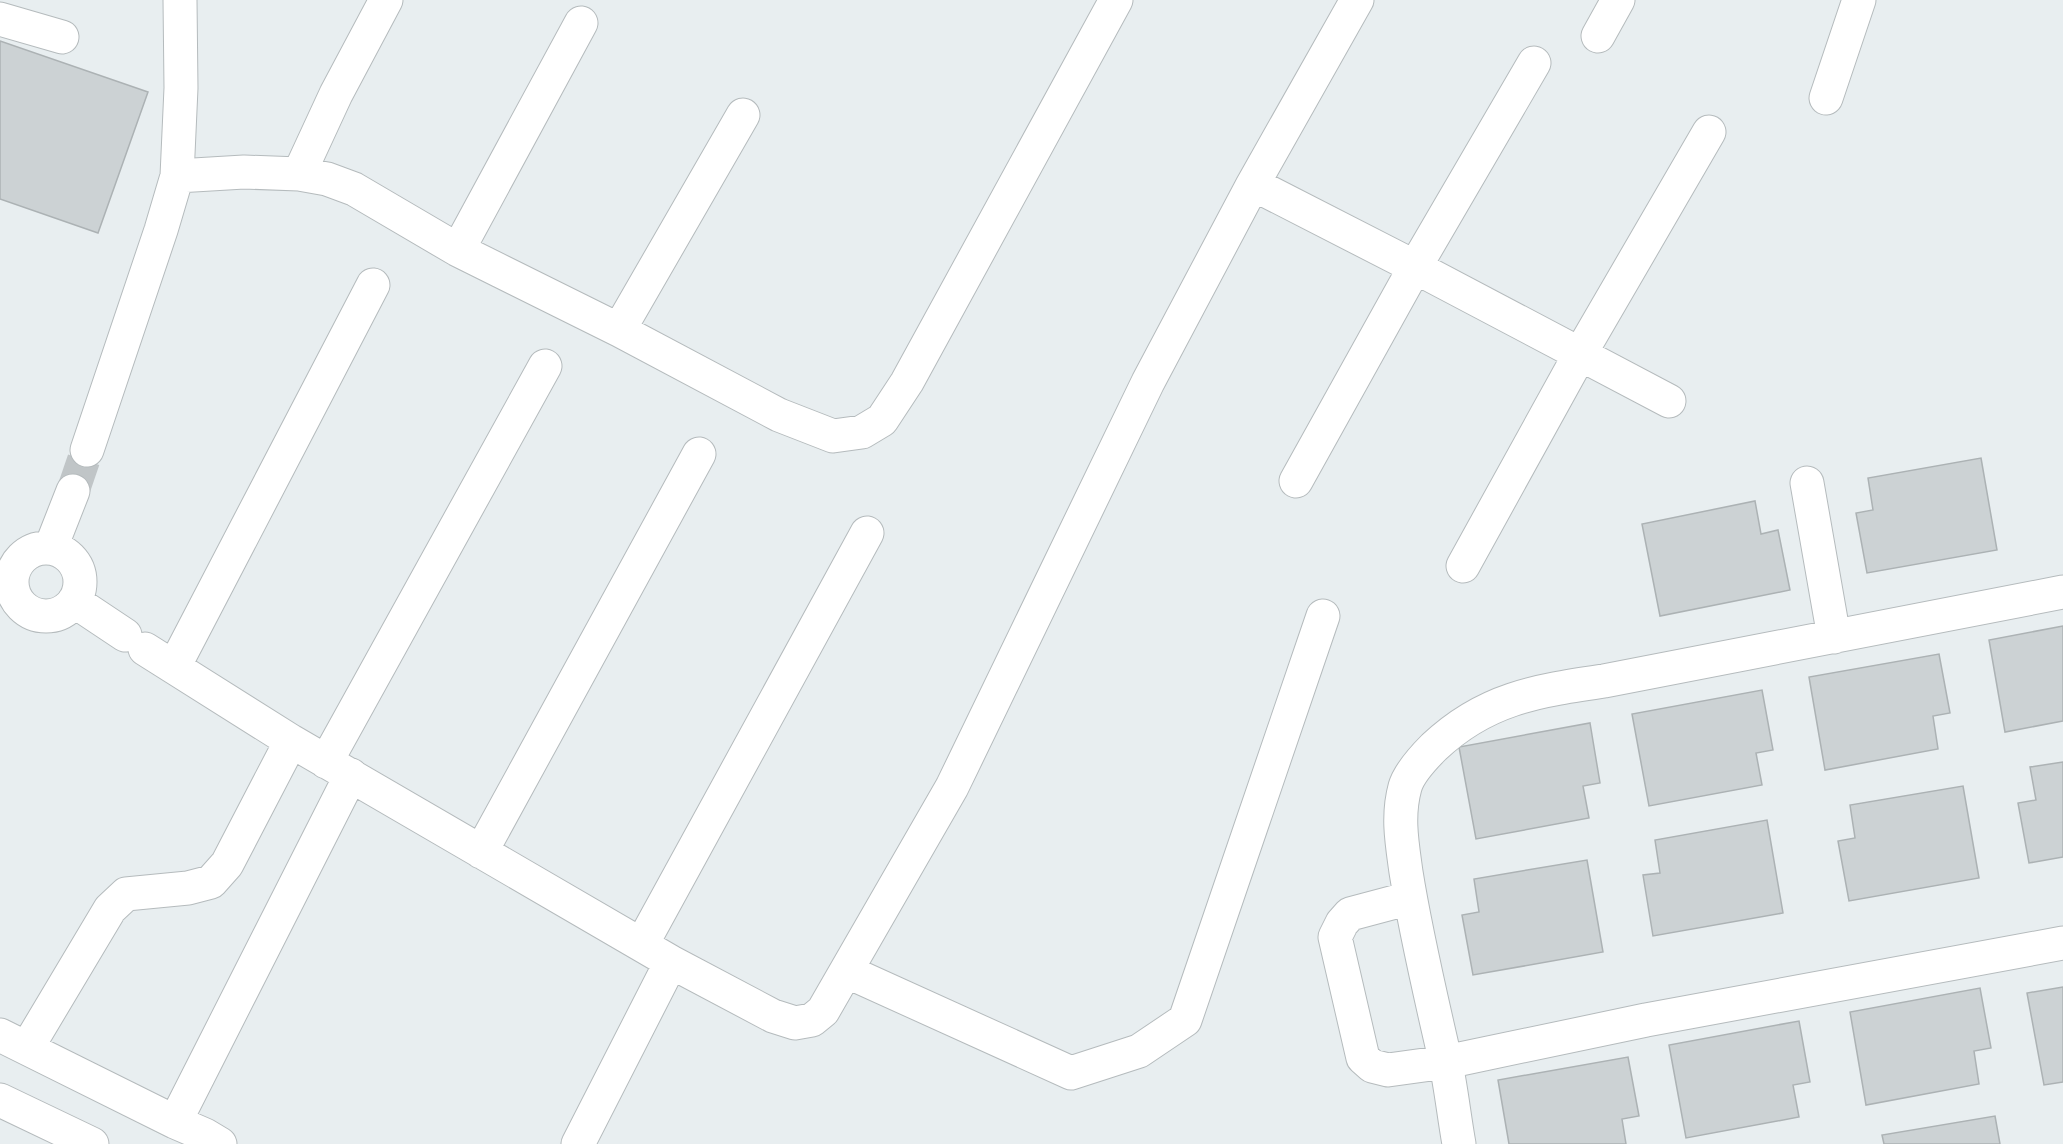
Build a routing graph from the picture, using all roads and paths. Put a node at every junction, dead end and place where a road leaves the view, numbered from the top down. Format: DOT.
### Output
graph roads {
  1 [pos="180,0"];
  2 [pos="386,0"];
  3 [pos="1116,0"];
  4 [pos="1357,0"];
  5 [pos="1618,0"];
  6 [pos="1859,0"];
  7 [pos="0,19"];
  8 [pos="580,24"];
  9 [pos="1599,36"];
  10 [pos="62,37"];
  11 [pos="1534,63"];
  12 [pos="1826,98"];
  13 [pos="743,115"];
  14 [pos="1708,132"];
  15 [pos="299,174"];
  16 [pos="177,176"];
  17 [pos="1253,184"];
  18 [pos="458,250"];
  19 [pos="1415,267"];
  20 [pos="373,285"];
  21 [pos="619,330"];
  22 [pos="1580,354"];
  23 [pos="545,366"];
  24 [pos="1669,401"];
  25 [pos="87,450"];
  26 [pos="699,454"];
  27 [pos="1296,481"];
  28 [pos="1807,483"];
  29 [pos="73,491"];
  30 [pos="867,533"];
  31 [pos="51,548"];
  32 [pos="1463,566"];
  33 [pos="2063,592"];
  34 [pos="7,594"];
  35 [pos="74,601"];
  36 [pos="1323,616"];
  37 [pos="1834,637"];
  38 [pos="174,667"];
  39 [pos="291,741"];
  40 [pos="338,769"];
  41 [pos="481,852"];
  42 [pos="1410,898"];
  43 [pos="2063,943"];
  44 [pos="642,944"];
  45 [pos="671,962"];
  46 [pos="846,971"];
  47 [pos="13,1042"];
  48 [pos="1446,1062"];
  49 [pos="0,1100"];
  50 [pos="175,1122"];
  51 [pos="92,1144"];
  52 [pos="220,1144"];
  53 [pos="578,1144"];
  54 [pos="1458,1144"];
  1 -- 16 [label="street"];
  2 -- 15 [label="street"];
  3 -- 21 [label="street"];
  4 -- 17 [label="street"];
  5 -- 9 [label="street"];
  6 -- 12 [label="street"];
  7 -- 10 [label="street"];
  8 -- 18 [label="street"];
  11 -- 19 [label="street"];
  13 -- 21 [label="street"];
  14 -- 22 [label="street"];
  15 -- 16 [label="street"];
  15 -- 18 [label="street"];
  16 -- 25 [label="street"];
  17 -- 19 [label="street"];
  17 -- 46 [label="street"];
  18 -- 21 [label="street"];
  19 -- 22 [label="street"];
  19 -- 27 [label="street"];
  20 -- 38 [label="street"];
  22 -- 24 [label="street"];
  22 -- 32 [label="street"];
  23 -- 40 [label="street"];
  26 -- 41 [label="street"];
  28 -- 37 [label="street"];
  29 -- 31 [label="street"];
  30 -- 44 [label="street"];
  31 -- 34 [label="street"];
  31 -- 35 [label="street"];
  33 -- 37 [label="street"];
  34 -- 35 [label="street"];
  35 -- 38 [label="street"];
  36 -- 46 [label="street"];
  37 -- 42 [label="street"];
  38 -- 39 [label="street"];
  39 -- 40 [label="street"];
  39 -- 47 [label="street"];
  40 -- 41 [label="street"];
  40 -- 50 [label="street"];
  41 -- 44 [label="street"];
  42 -- 48 [label="street"];
  42 -- 48 [label="street"];
  43 -- 48 [label="street"];
  44 -- 45 [label="street"];
  45 -- 46 [label="street"];
  45 -- 53 [label="street"];
  47 -- 50 [label="street"];
  48 -- 54 [label="street"];
  49 -- 51 [label="street"];
  50 -- 52 [label="street"];
}
